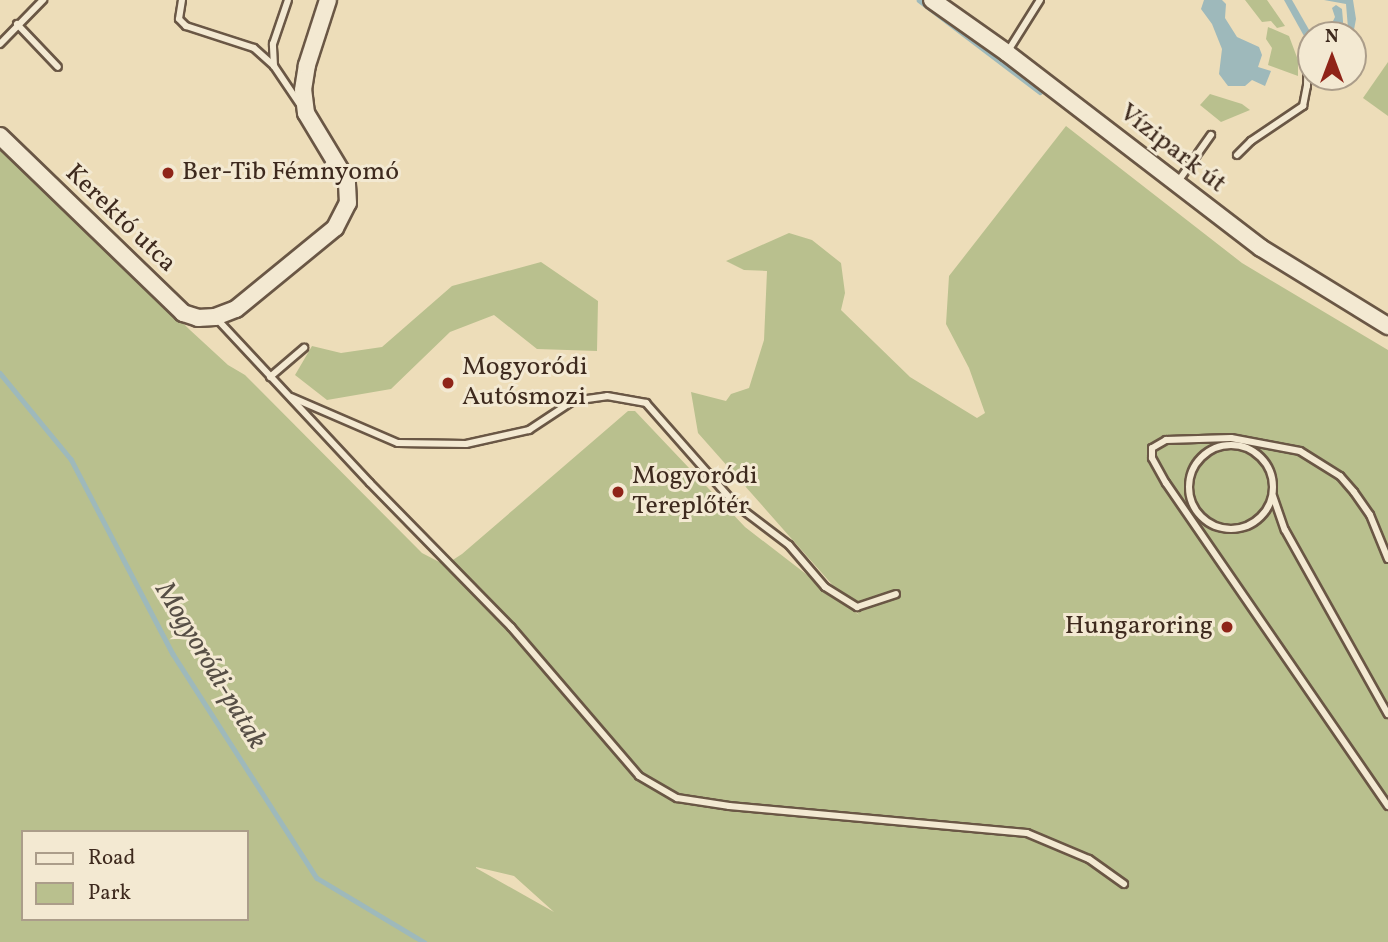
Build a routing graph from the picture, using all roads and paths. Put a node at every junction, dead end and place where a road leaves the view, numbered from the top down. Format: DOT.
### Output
graph roads {
  1 [pos="43,0"];
  2 [pos="182,0"];
  3 [pos="288,0"];
  4 [pos="328,0"];
  5 [pos="932,0"];
  6 [pos="1040,0"];
  7 [pos="18,24"];
  8 [pos="0,44"];
  9 [pos="1007,52"];
  10 [pos="274,66"];
  11 [pos="58,67"];
  12 [pos="1306,91"];
  13 [pos="306,113"];
  14 [pos="1211,135"];
  15 [pos="0,136"];
  16 [pos="1237,155"];
  17 [pos="1176,184"];
  18 [pos="215,317"];
  19 [pos="1388,326"];
  20 [pos="304,348"];
  21 [pos="270,377"];
  22 [pos="289,397"];
  23 [pos="1273,496"];
  24 [pos="1388,559"];
  25 [pos="896,594"];
  26 [pos="1388,714"];
  27 [pos="1388,806"];
  28 [pos="1124,884"];
  1 -- 7 [label="lane"];
  2 -- 10 [label="lane"];
  3 -- 10 [label="lane"];
  4 -- 13 [label="street"];
  5 -- 9 [label="street, Vízipark út"];
  6 -- 9 [label="lane"];
  7 -- 8 [label="lane"];
  7 -- 11 [label="lane"];
  9 -- 17 [label="street, Vízipark út"];
  10 -- 13 [label="lane"];
  12 -- 16 [label="lane"];
  13 -- 18 [label="street"];
  14 -- 17 [label="lane"];
  15 -- 18 [label="street, Kerektó utca"];
  17 -- 19 [label="street, Vízipark út"];
  18 -- 21 [label="lane"];
  20 -- 21 [label="lane"];
  21 -- 22 [label="lane"];
  22 -- 25 [label="lane"];
  22 -- 28 [label="lane"];
  23 -- 23 [label="lane"];
  23 -- 26 [label="lane"];
  24 -- 27 [label="lane"];
}
